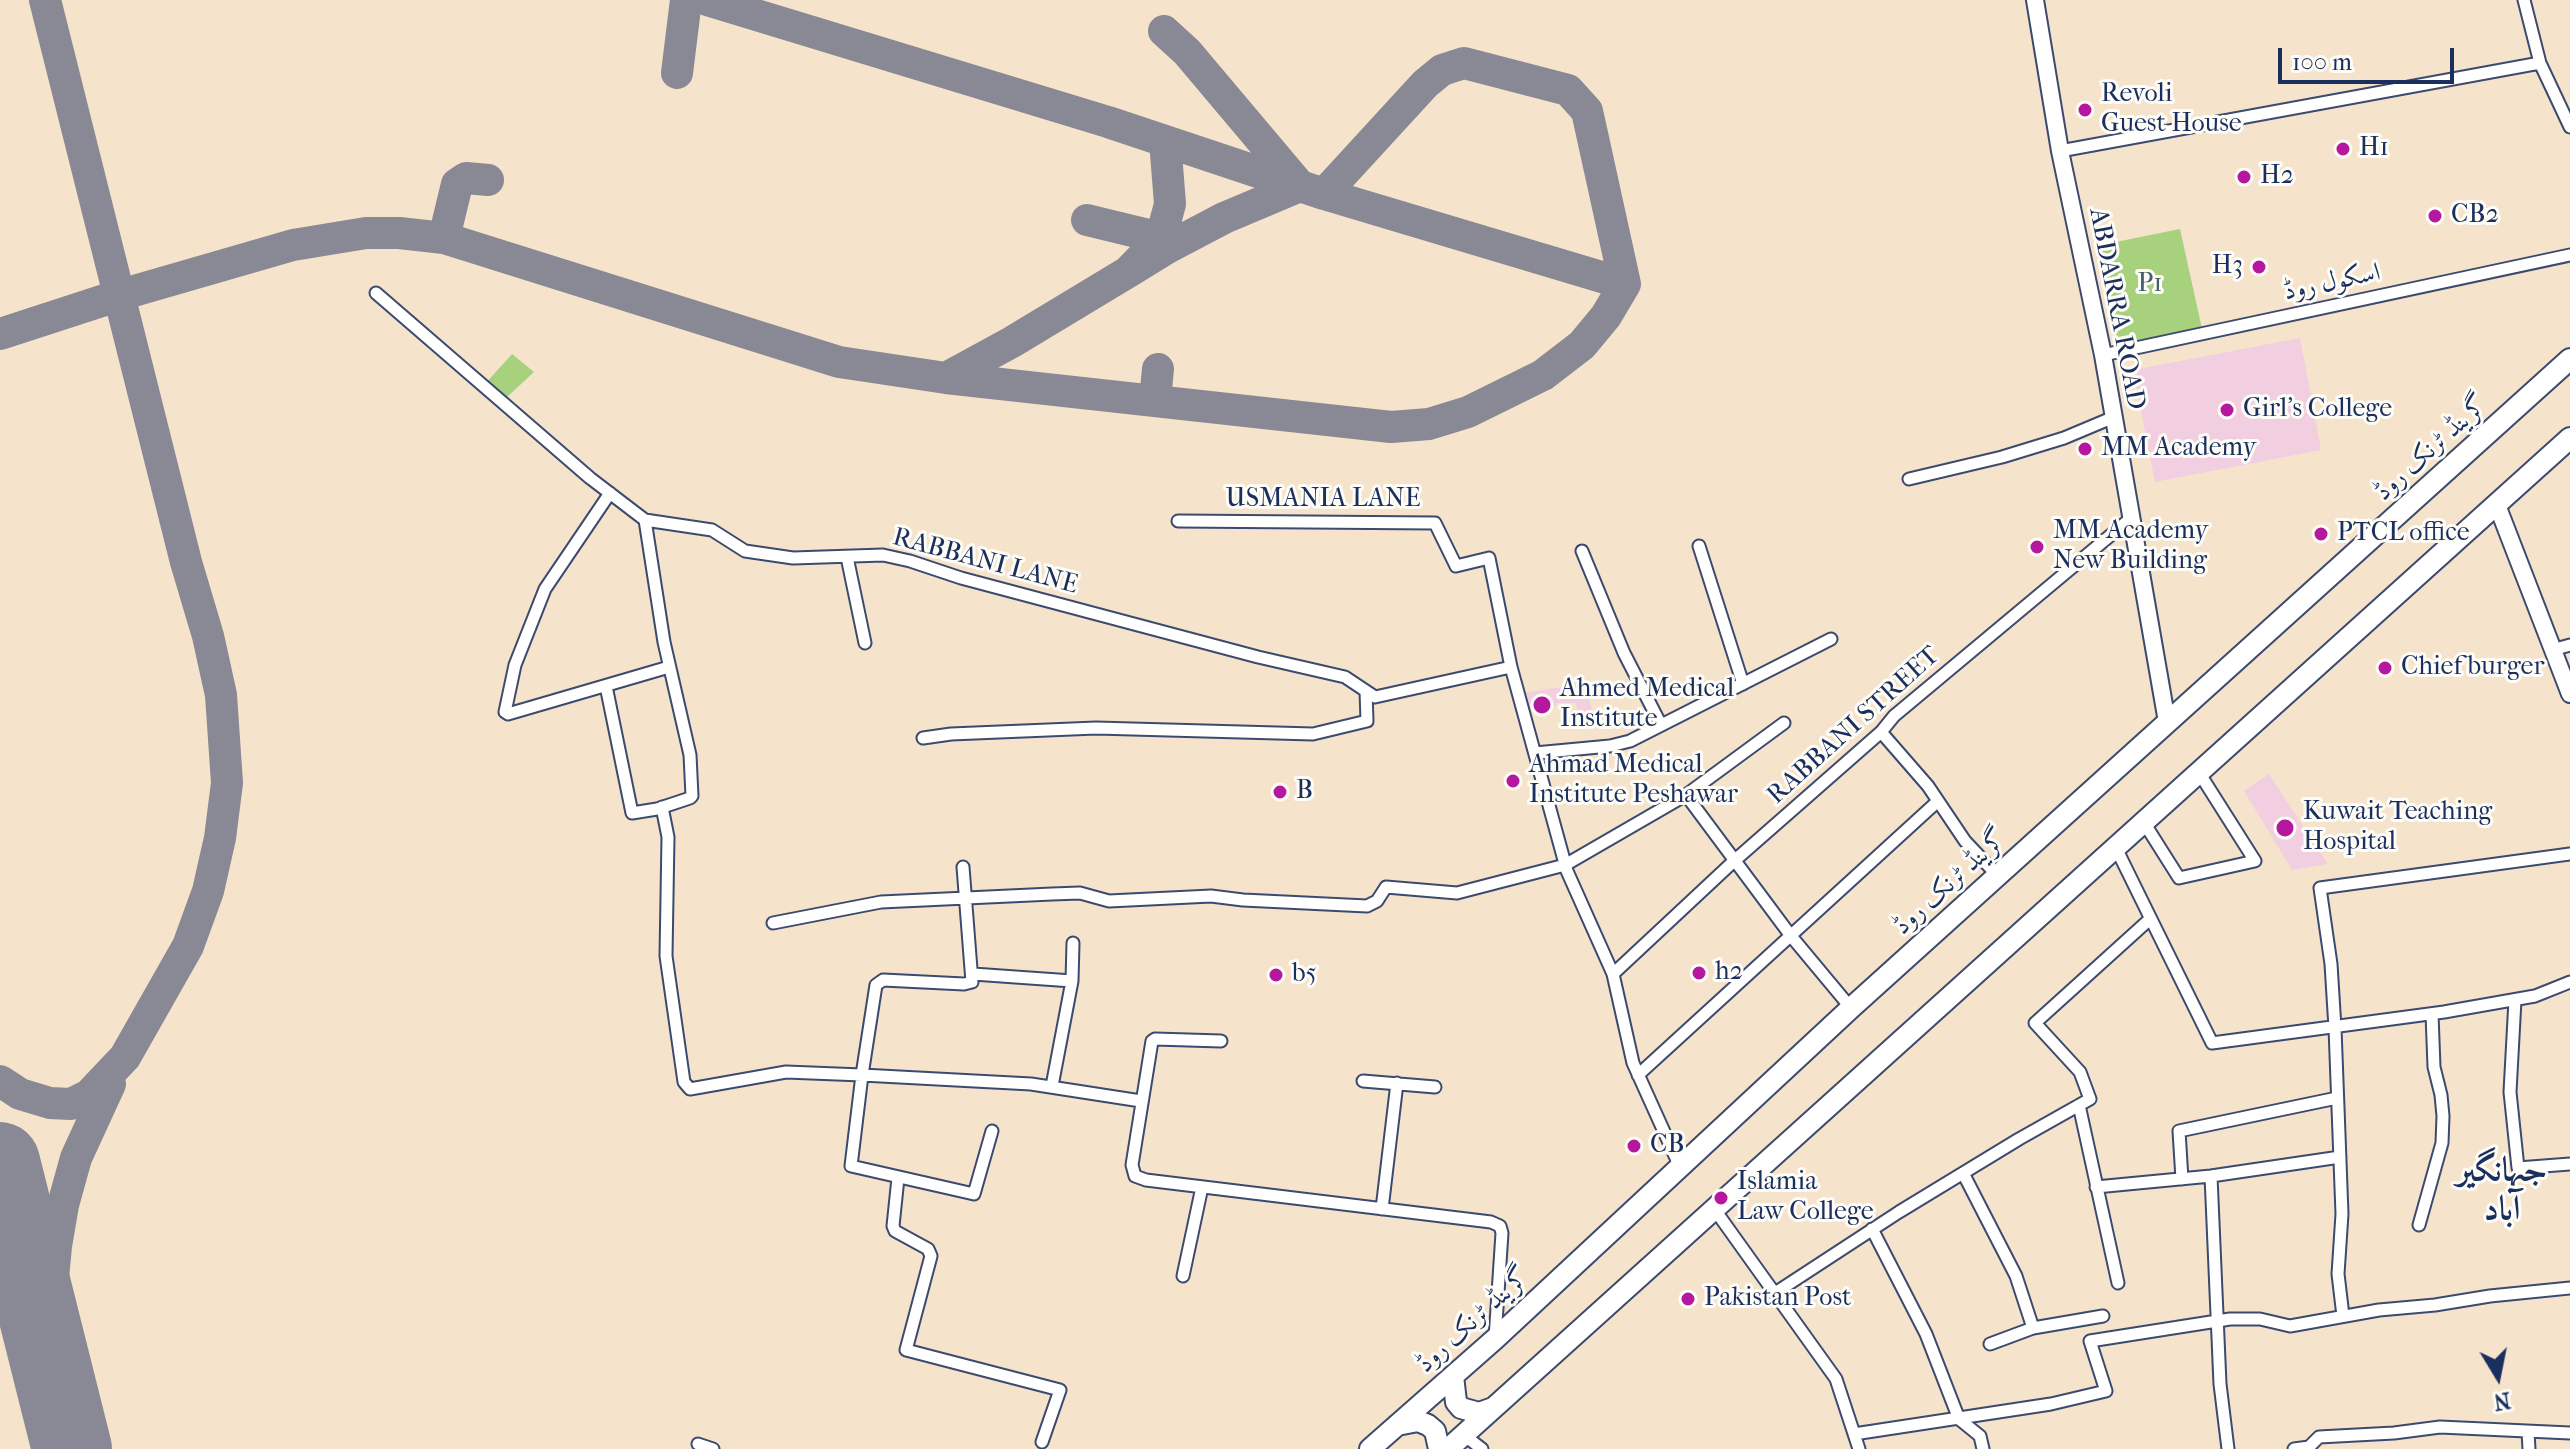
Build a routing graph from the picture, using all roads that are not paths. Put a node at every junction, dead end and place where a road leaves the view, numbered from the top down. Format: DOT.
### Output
graph roads {
  1 [pos="2035,0"];
  2 [pos="2524,0"];
  3 [pos="2540,63"];
  4 [pos="2570,127"];
  5 [pos="2060,151"];
  6 [pos="2570,255"];
  7 [pos="376,293"];
  8 [pos="2103,355"];
  9 [pos="2570,359"];
  10 [pos="2114,417"];
  11 [pos="2570,438"];
  12 [pos="1909,479"];
  13 [pos="610,493"];
  14 [pos="2497,505"];
  15 [pos="2130,519"];
  16 [pos="645,520"];
  17 [pos="1178,521"];
  18 [pos="1699,546"];
  19 [pos="1582,551"];
  20 [pos="847,557"];
  21 [pos="1831,639"];
  22 [pos="865,643"];
  23 [pos="2570,645"];
  24 [pos="2552,650"];
  25 [pos="669,667"];
  26 [pos="1511,667"];
  27 [pos="1743,684"];
  28 [pos="606,686"];
  29 [pos="1366,691"];
  30 [pos="2570,694"];
  31 [pos="2167,722"];
  32 [pos="1784,723"];
  33 [pos="1661,725"];
  34 [pos="1881,732"];
  35 [pos="923,738"];
  36 [pos="1535,753"];
  37 [pos="2198,771"];
  38 [pos="1686,795"];
  39 [pos="1938,801"];
  40 [pos="662,807"];
  41 [pos="2143,821"];
  42 [pos="2115,846"];
  43 [pos="2570,854"];
  44 [pos="1734,861"];
  45 [pos="1565,865"];
  46 [pos="963,867"];
  47 [pos="1998,876"];
  48 [pos="967,899"];
  49 [pos="2150,919"];
  50 [pos="773,923"];
  51 [pos="1791,936"];
  52 [pos="1073,943"];
  53 [pos="973,974"];
  54 [pos="1613,974"];
  55 [pos="1072,981"];
  56 [pos="2570,982"];
  57 [pos="2515,1000"];
  58 [pos="1851,1008"];
  59 [pos="2432,1014"];
  60 [pos="2335,1028"];
  61 [pos="1221,1041"];
  62 [pos="862,1075"];
  63 [pos="1638,1075"];
  64 [pos="1363,1081"];
  65 [pos="1397,1083"];
  66 [pos="1052,1086"];
  67 [pos="1435,1087"];
  68 [pos="2337,1098"];
  69 [pos="1141,1101"];
  70 [pos="2079,1105"];
  71 [pos="992,1131"];
  72 [pos="2340,1157"];
  73 [pos="2570,1164"];
  74 [pos="1680,1167"];
  75 [pos="1963,1173"];
  76 [pos="2211,1176"];
  77 [pos="898,1178"];
  78 [pos="2182,1179"];
  79 [pos="1202,1187"];
  80 [pos="2096,1187"];
  81 [pos="1382,1209"];
  82 [pos="1715,1210"];
  83 [pos="2419,1225"];
  84 [pos="1872,1229"];
  85 [pos="1183,1276"];
  86 [pos="2118,1283"];
  87 [pos="2570,1288"];
  88 [pos="1775,1293"];
  89 [pos="2103,1316"];
  90 [pos="2343,1316"];
  91 [pos="2219,1321"];
  92 [pos="2033,1328"];
  93 [pos="1495,1339"];
  94 [pos="1990,1344"];
  95 [pos="1453,1376"];
  96 [pos="1493,1408"];
  97 [pos="1959,1419"];
  98 [pos="1397,1425"];
  99 [pos="2528,1432"];
  100 [pos="2570,1433"];
  101 [pos="1854,1434"];
  102 [pos="1464,1435"];
  103 [pos="1042,1442"];
  104 [pos="2319,1443"];
  105 [pos="698,1444"];
  106 [pos="713,1449"];
  107 [pos="1370,1449"];
  108 [pos="1439,1449"];
  109 [pos="1448,1449"];
  110 [pos="1482,1449"];
  111 [pos="1859,1449"];
  112 [pos="1983,1449"];
  113 [pos="2228,1449"];
  114 [pos="2294,1449"];
  115 [pos="2529,1449"];
  1 -- 5 [label="street, ABDARRA ROAD"];
  2 -- 3 [label="street"];
  3 -- 4 [label="street"];
  3 -- 5 [label="street"];
  5 -- 8 [label="street, ABDARRA ROAD"];
  6 -- 8 [label="street, اسکول روڈ"];
  7 -- 13 [label="street, RABBANI LANE"];
  8 -- 10 [label="street, ABDARRA ROAD"];
  9 -- 31 [label="highway, گرینڈ ٹرنک روڈ"];
  10 -- 12 [label="street"];
  10 -- 15 [label="street, ABDARRA ROAD"];
  11 -- 14 [label="highway"];
  13 -- 16 [label="street, RABBANI LANE"];
  13 -- 28 [label="street"];
  14 -- 24 [label="street"];
  14 -- 37 [label="highway"];
  15 -- 31 [label="street, ABDARRA ROAD"];
  15 -- 34 [label="street, RABBANI STREET"];
  16 -- 20 [label="street, RABBANI LANE"];
  16 -- 25 [label="street"];
  17 -- 26 [label="street, USMANIA LANE"];
  18 -- 27 [label="street"];
  19 -- 33 [label="street"];
  20 -- 22 [label="street"];
  20 -- 29 [label="street, RABBANI LANE"];
  21 -- 27 [label="street"];
  23 -- 24 [label="street"];
  24 -- 30 [label="street"];
  25 -- 28 [label="street"];
  25 -- 40 [label="street"];
  26 -- 29 [label="street, RABBANI LANE"];
  26 -- 36 [label="street"];
  27 -- 33 [label="street"];
  28 -- 40 [label="street"];
  29 -- 35 [label="street"];
  31 -- 47 [label="highway, گرینڈ ٹرنک روڈ"];
  32 -- 38 [label="street"];
  33 -- 36 [label="street"];
  34 -- 39 [label="street"];
  34 -- 44 [label="street, RABBANI STREET"];
  36 -- 45 [label="street"];
  37 -- 41 [label="highway"];
  37 -- 41 [label="street"];
  38 -- 44 [label="street"];
  38 -- 45 [label="street"];
  39 -- 47 [label="street"];
  39 -- 51 [label="street"];
  40 -- 62 [label="street"];
  41 -- 42 [label="highway"];
  42 -- 49 [label="street"];
  42 -- 82 [label="highway"];
  43 -- 60 [label="street"];
  44 -- 51 [label="street"];
  44 -- 54 [label="street, RABBANI STREET"];
  45 -- 48 [label="street"];
  45 -- 54 [label="street"];
  46 -- 48 [label="street"];
  47 -- 58 [label="highway, گرینڈ ٹرنک روڈ"];
  48 -- 50 [label="street"];
  48 -- 53 [label="street"];
  49 -- 60 [label="street"];
  49 -- 70 [label="street"];
  51 -- 58 [label="street"];
  51 -- 63 [label="street"];
  52 -- 55 [label="street"];
  53 -- 55 [label="street"];
  53 -- 62 [label="street"];
  54 -- 63 [label="street"];
  55 -- 66 [label="street"];
  56 -- 57 [label="street"];
  57 -- 59 [label="street"];
  57 -- 73 [label="street"];
  58 -- 74 [label="highway, گرینڈ ٹرنک روڈ"];
  59 -- 60 [label="street"];
  59 -- 83 [label="street"];
  60 -- 68 [label="street"];
  61 -- 69 [label="street"];
  62 -- 66 [label="street"];
  62 -- 77 [label="street"];
  63 -- 74 [label="street"];
  64 -- 65 [label="street"];
  65 -- 67 [label="street"];
  65 -- 81 [label="street"];
  66 -- 69 [label="street"];
  68 -- 72 [label="street"];
  68 -- 78 [label="street"];
  69 -- 79 [label="street"];
  70 -- 75 [label="street"];
  70 -- 80 [label="street"];
  71 -- 77 [label="street"];
  72 -- 76 [label="street"];
  72 -- 90 [label="street"];
  74 -- 93 [label="highway, گرینڈ ٹرنک روڈ"];
  75 -- 84 [label="street"];
  75 -- 92 [label="street"];
  76 -- 78 [label="street"];
  76 -- 91 [label="street"];
  77 -- 103 [label="street"];
  78 -- 80 [label="street"];
  79 -- 81 [label="street"];
  79 -- 85 [label="street"];
  80 -- 86 [label="street"];
  81 -- 93 [label="street"];
  82 -- 88 [label="street"];
  82 -- 96 [label="highway"];
  84 -- 88 [label="street"];
  84 -- 97 [label="street"];
  87 -- 90 [label="street"];
  88 -- 101 [label="street"];
  89 -- 92 [label="street"];
  90 -- 91 [label="street"];
  91 -- 97 [label="street"];
  91 -- 113 [label="street"];
  92 -- 94 [label="street"];
  93 -- 95 [label="highway, گرینڈ ٹرنک روڈ"];
  95 -- 96 [label="highway"];
  95 -- 98 [label="highway, گرینڈ ٹرنک روڈ"];
  96 -- 102 [label="highway"];
  97 -- 101 [label="street"];
  97 -- 112 [label="street"];
  98 -- 107 [label="highway, گرینڈ ٹرنک روڈ"];
  98 -- 108 [label="highway"];
  99 -- 100 [label="street"];
  99 -- 104 [label="street"];
  99 -- 115 [label="street"];
  101 -- 111 [label="street"];
  102 -- 109 [label="highway"];
  102 -- 110 [label="street"];
  104 -- 114 [label="street"];
  105 -- 106 [label="street"];
}
